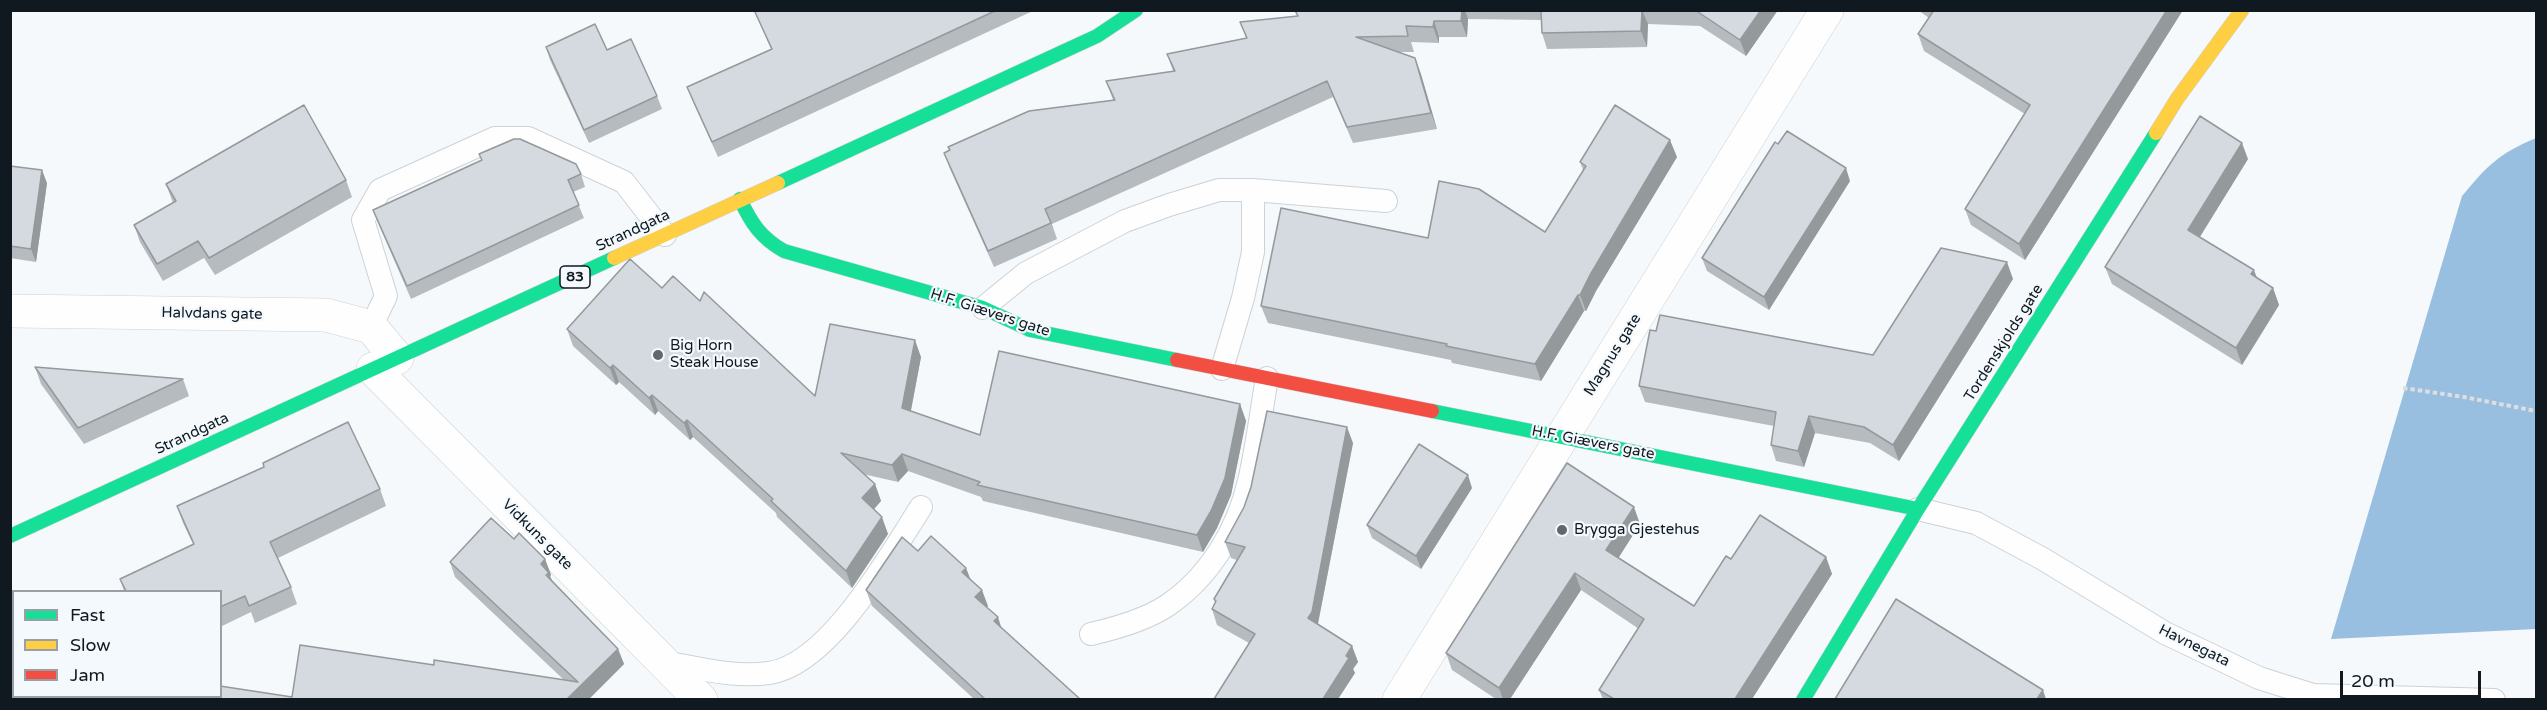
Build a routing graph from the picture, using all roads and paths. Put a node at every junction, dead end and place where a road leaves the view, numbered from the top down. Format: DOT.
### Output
graph roads {
  1 [pos="1136,10"];
  2 [pos="1827,10"];
  3 [pos="2242,10"];
  4 [pos="1253,190"];
  5 [pos="740,200"];
  6 [pos="1386,201"];
  7 [pos="665,235"];
  8 [pos="982,308"];
  9 [pos="10,311"];
  10 [pos="371,327"];
  11 [pos="385,364"];
  12 [pos="1222,369"];
  13 [pos="1267,378"];
  14 [pos="2403,388"];
  15 [pos="2536,411"];
  16 [pos="1562,437"];
  17 [pos="921,507"];
  18 [pos="1918,509"];
  19 [pos="10,536"];
  20 [pos="1091,634"];
  21 [pos="664,662"];
  22 [pos="701,699"];
  23 [pos="1399,699"];
  24 [pos="1803,699"];
  25 [pos="2494,699"];
  1 -- 5 [label="main road, Strandgata / 83"];
  2 -- 16 [label="street, Magnus gate"];
  3 -- 18 [label="main road, Tordenskjolds gate"];
  4 -- 6 [label="lane"];
  4 -- 8 [label="lane"];
  4 -- 12 [label="lane"];
  5 -- 7 [label="main road, Strandgata / 83"];
  5 -- 8 [label="main road, H.F. Giævers gate"];
  7 -- 10 [label="lane"];
  7 -- 11 [label="main road, Strandgata / 83"];
  8 -- 12 [label="main road, H.F. Giævers gate"];
  9 -- 10 [label="street, Halvdans gate"];
  10 -- 11 [label="street"];
  11 -- 19 [label="main road, Strandgata / 83"];
  11 -- 21 [label="street, Vidkuns gate"];
  12 -- 13 [label="main road, H.F. Giævers gate"];
  13 -- 16 [label="main road, H.F. Giævers gate"];
  13 -- 20 [label="lane"];
  14 -- 15 [label="path"];
  16 -- 18 [label="main road, H.F. Giævers gate"];
  16 -- 23 [label="street, Magnus gate"];
  17 -- 21 [label="lane"];
  18 -- 24 [label="main road, Tordenskjolds gate"];
  18 -- 25 [label="lane, Havnegata"];
  21 -- 22 [label="street, Vidkuns gate"];
}
